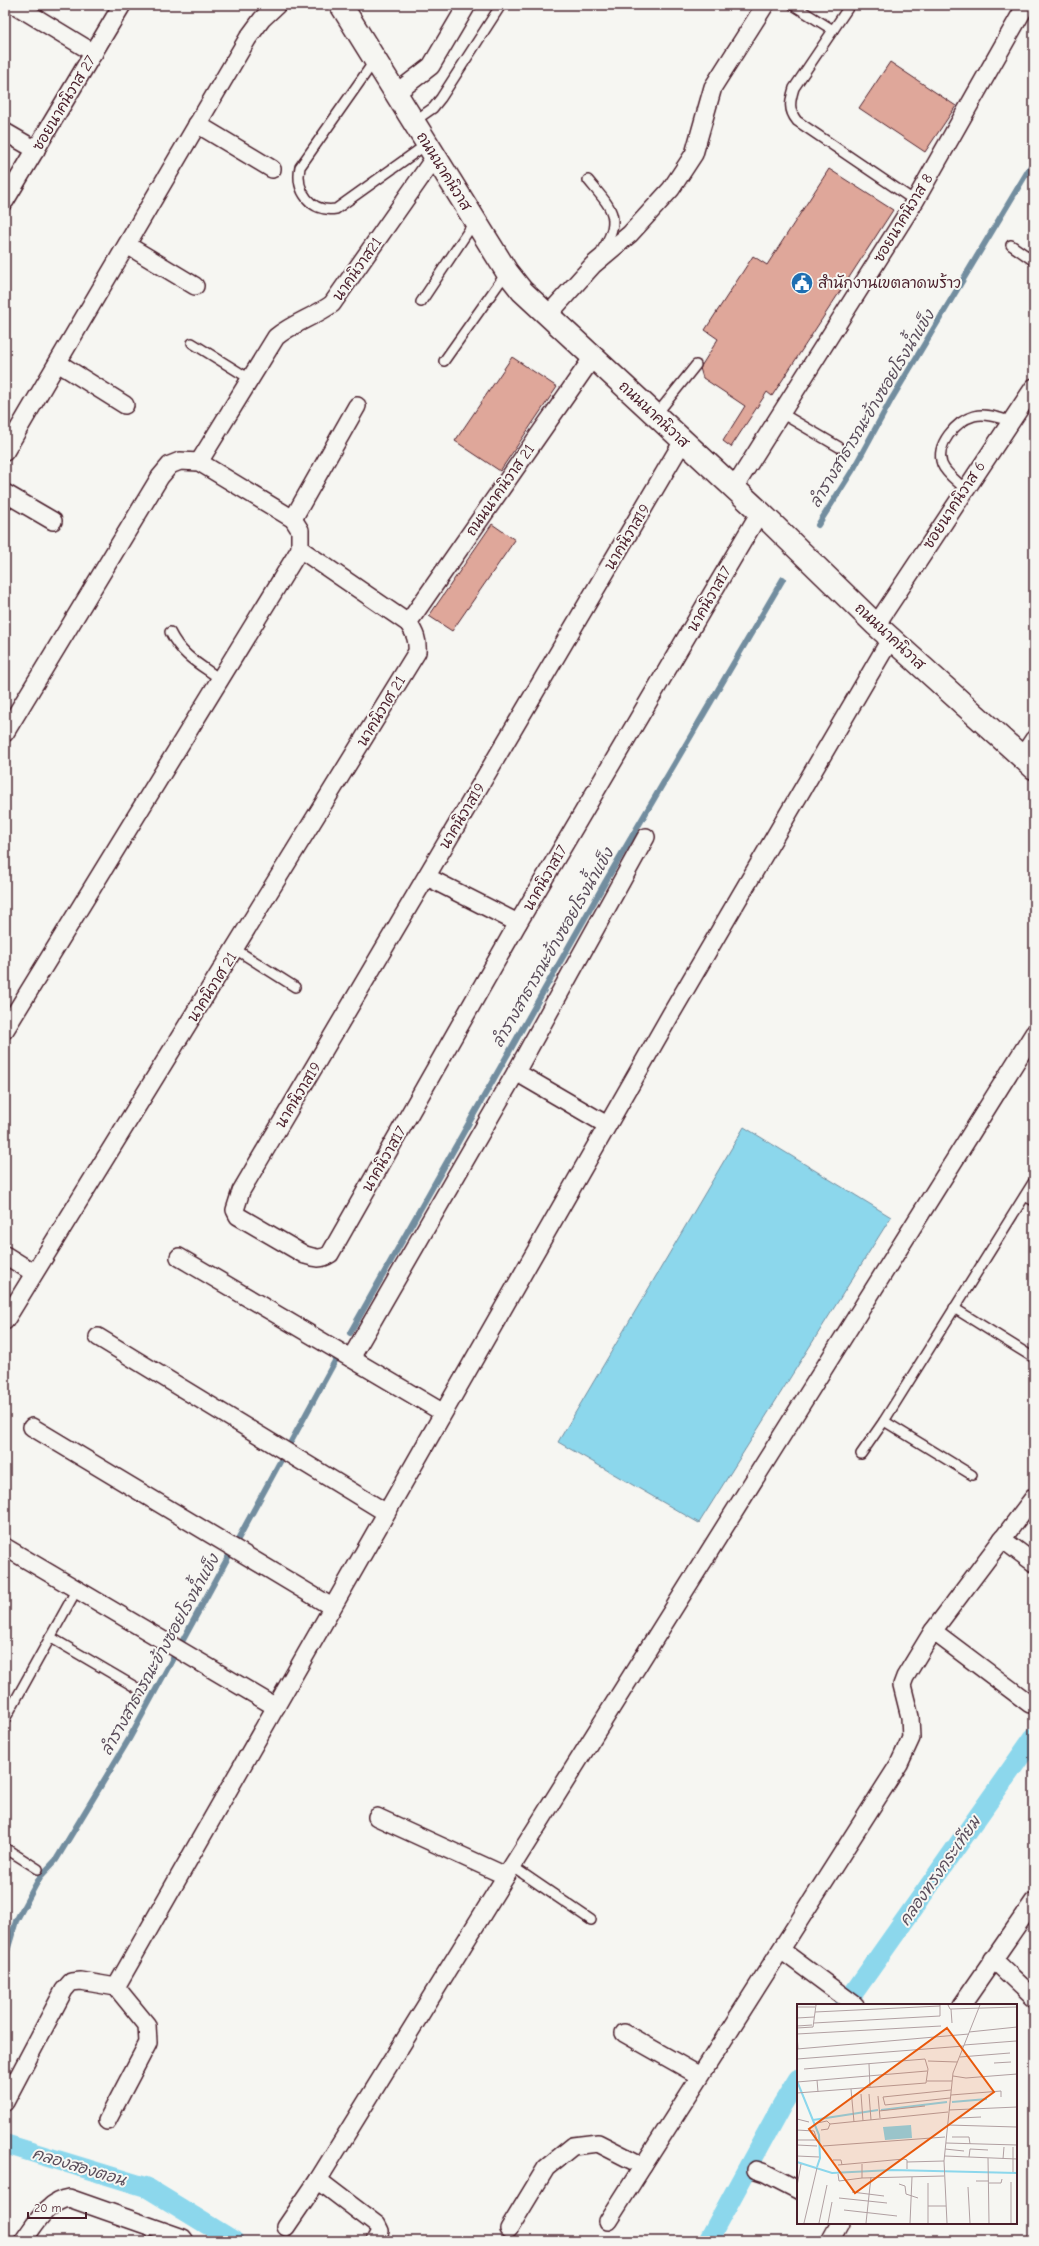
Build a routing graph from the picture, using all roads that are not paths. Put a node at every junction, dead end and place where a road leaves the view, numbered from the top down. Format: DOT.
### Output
graph roads {
  1 [pos="15,5"];
  2 [pos="122,5"];
  3 [pos="277,5"];
  4 [pos="341,5"];
  5 [pos="467,5"];
  6 [pos="501,5"];
  7 [pos="765,5"];
  8 [pos="793,5"];
  9 [pos="850,5"];
  10 [pos="1026,5"];
  11 [pos="833,30"];
  12 [pos="94,53"];
  13 [pos="375,60"];
  14 [pos="396,93"];
  15 [pos="413,122"];
  16 [pos="197,124"];
  17 [pos="5,132"];
  18 [pos="36,150"];
  19 [pos="431,150"];
  20 [pos="272,169"];
  21 [pos="588,180"];
  22 [pos="5,201"];
  23 [pos="914,201"];
  24 [pos="475,221"];
  25 [pos="127,245"];
  26 [pos="1011,245"];
  27 [pos="1034,261"];
  28 [pos="593,265"];
  29 [pos="507,272"];
  30 [pos="196,286"];
  31 [pos="421,302"];
  32 [pos="548,315"];
  33 [pos="192,343"];
  34 [pos="593,357"];
  35 [pos="444,361"];
  36 [pos="58,363"];
  37 [pos="696,365"];
  38 [pos="250,379"];
  39 [pos="1034,388"];
  40 [pos="125,405"];
  41 [pos="357,406"];
  42 [pos="781,413"];
  43 [pos="656,415"];
  44 [pos="1010,421"];
  45 [pos="684,441"];
  46 [pos="839,448"];
  47 [pos="5,452"];
  48 [pos="199,462"];
  49 [pos="734,488"];
  50 [pos="965,489"];
  51 [pos="5,493"];
  52 [pos="760,512"];
  53 [pos="293,519"];
  54 [pos="53,521"];
  55 [pos="300,549"];
  56 [pos="408,623"];
  57 [pos="884,631"];
  58 [pos="170,632"];
  59 [pos="220,679"];
  60 [pos="5,733"];
  61 [pos="1034,739"];
  62 [pos="1028,762"];
  63 [pos="646,837"];
  64 [pos="427,877"];
  65 [pos="518,923"];
  66 [pos="235,949"];
  67 [pos="295,987"];
  68 [pos="5,1030"];
  69 [pos="1034,1033"];
  70 [pos="516,1072"];
  71 [pos="607,1126"];
  72 [pos="1034,1181"];
  73 [pos="1025,1196"];
  74 [pos="1034,1201"];
  75 [pos="334,1247"];
  76 [pos="5,1255"];
  77 [pos="179,1257"];
  78 [pos="34,1273"];
  79 [pos="954,1308"];
  80 [pos="5,1321"];
  81 [pos="98,1337"];
  82 [pos="351,1358"];
  83 [pos="1034,1358"];
  84 [pos="442,1412"];
  85 [pos="884,1421"];
  86 [pos="32,1427"];
  87 [pos="861,1454"];
  88 [pos="972,1475"];
  89 [pos="1034,1496"];
  90 [pos="385,1512"];
  91 [pos="1002,1539"];
  92 [pos="5,1547"];
  93 [pos="1034,1563"];
  94 [pos="77,1590"];
  95 [pos="332,1607"];
  96 [pos="934,1631"];
  97 [pos="50,1637"];
  98 [pos="142,1691"];
  99 [pos="1030,1704"];
  100 [pos="276,1707"];
  101 [pos="5,1719"];
  102 [pos="377,1817"];
  103 [pos="5,1848"];
  104 [pos="38,1869"];
  105 [pos="509,1871"];
  106 [pos="1034,1901"];
  107 [pos="591,1920"];
  108 [pos="781,1950"];
  109 [pos="993,1959"];
  110 [pos="116,1987"];
  111 [pos="1034,1998"];
  112 [pos="849,2000"];
  113 [pos="963,2004"];
  114 [pos="624,2033"];
  115 [pos="700,2076"];
  116 [pos="5,2102"];
  117 [pos="107,2121"];
  118 [pos="642,2166"];
  119 [pos="756,2170"];
  120 [pos="318,2180"];
  121 [pos="797,2189"];
  122 [pos="608,2221"];
  123 [pos="839,2224"];
  124 [pos="286,2227"];
  125 [pos="509,2229"];
  126 [pos="23,2241"];
  127 [pos="185,2241"];
  128 [pos="375,2241"];
  129 [pos="830,2241"];
  1 -- 12 [label="street"];
  2 -- 12 [label="street, ซอยนาคนิวาส 27"];
  3 -- 16 [label="street"];
  4 -- 13 [label="main road, ถนนนาคนิวาส"];
  5 -- 14 [label="street"];
  6 -- 15 [label="lane"];
  7 -- 28 [label="street"];
  8 -- 11 [label="lane"];
  9 -- 11 [label="lane"];
  10 -- 23 [label="street, ซอยนาคนิวาส 8"];
  11 -- 23 [label="lane"];
  12 -- 18 [label="street, ซอยนาคนิวาส 27"];
  13 -- 14 [label="main road, ถนนนาคนิวาส"];
  13 -- 19 [label="lane"];
  14 -- 15 [label="main road, ถนนนาคนิวาส"];
  15 -- 19 [label="main road, ถนนนาคนิวาส"];
  16 -- 20 [label="street"];
  16 -- 25 [label="street"];
  17 -- 18 [label="street"];
  18 -- 22 [label="street, ซอยนาคนิวาส 27"];
  19 -- 24 [label="main road, ถนนนาคนิวาส"];
  19 -- 38 [label="street, นาคนิวาส21"];
  21 -- 28 [label="lane"];
  23 -- 42 [label="street, ซอยนาคนิวาส 8"];
  24 -- 29 [label="main road, ถนนนาคนิวาส"];
  24 -- 31 [label="lane"];
  25 -- 30 [label="street"];
  25 -- 36 [label="street"];
  26 -- 27 [label="lane"];
  28 -- 32 [label="street"];
  29 -- 32 [label="main road, ถนนนาคนิวาส"];
  29 -- 35 [label="lane"];
  32 -- 34 [label="main road, ถนนนาคนิวาส"];
  33 -- 38 [label="lane"];
  34 -- 43 [label="main road, ถนนนาคนิวาส"];
  34 -- 56 [label="street, ถนนนาคนิวาส 21"];
  36 -- 40 [label="street"];
  36 -- 47 [label="street"];
  37 -- 43 [label="lane"];
  38 -- 48 [label="street, นาคนิวาส21"];
  39 -- 44 [label="street, ซอยนาคนิวาส 6"];
  41 -- 53 [label="street"];
  42 -- 46 [label="lane"];
  42 -- 49 [label="street, ซอยนาคนิวาส 8"];
  43 -- 45 [label="main road, ถนนนาคนิวาส"];
  44 -- 50 [label="street, ซอยนาคนิวาส 6"];
  44 -- 50 [label="lane"];
  45 -- 49 [label="main road, ถนนนาคนิวาส"];
  45 -- 64 [label="street, นาคนิวาส19"];
  48 -- 53 [label="street"];
  48 -- 60 [label="street"];
  49 -- 52 [label="main road, ถนนนาคนิวาส"];
  50 -- 57 [label="street, ซอยนาคนิวาส 6"];
  51 -- 54 [label="street"];
  52 -- 57 [label="main road, ถนนนาคนิวาส"];
  52 -- 65 [label="street, นาคนิวาส17"];
  53 -- 55 [label="street"];
  55 -- 56 [label="street"];
  55 -- 59 [label="street"];
  56 -- 66 [label="street, นาคนิวาศ 21"];
  57 -- 62 [label="main road, ถนนนาคนิวาส"];
  57 -- 71 [label="street, ซอยนาคนิวาส 6"];
  58 -- 59 [label="lane"];
  59 -- 68 [label="street"];
  61 -- 62 [label="street"];
  63 -- 70 [label="street"];
  64 -- 65 [label="street"];
  64 -- 75 [label="street, นาคนิวาส19"];
  65 -- 75 [label="street, นาคนิวาส17"];
  66 -- 67 [label="lane"];
  66 -- 78 [label="street, นาคนิวาศ 21"];
  69 -- 105 [label="street"];
  70 -- 71 [label="street"];
  70 -- 82 [label="street"];
  71 -- 84 [label="street, ซอยนาคนิวาส 6"];
  72 -- 73 [label="lane"];
  73 -- 74 [label="lane"];
  73 -- 79 [label="lane"];
  76 -- 78 [label="street"];
  77 -- 82 [label="street"];
  78 -- 80 [label="street, นาคนิวาศ 21"];
  79 -- 83 [label="lane"];
  79 -- 85 [label="lane"];
  81 -- 90 [label="street"];
  82 -- 84 [label="street"];
  84 -- 90 [label="street, ซอยนาคนิวาส 6"];
  85 -- 87 [label="lane"];
  85 -- 88 [label="lane"];
  86 -- 95 [label="street"];
  89 -- 91 [label="street"];
  90 -- 95 [label="street, ซอยนาคนิวาส 6"];
  91 -- 93 [label="street"];
  91 -- 96 [label="street"];
  92 -- 94 [label="street"];
  94 -- 97 [label="lane"];
  94 -- 100 [label="street"];
  95 -- 100 [label="street, ซอยนาคนิวาส 6"];
  96 -- 99 [label="street"];
  96 -- 108 [label="street"];
  97 -- 98 [label="lane"];
  97 -- 101 [label="lane"];
  100 -- 110 [label="street, ซอยนาคนิวาส 6"];
  102 -- 105 [label="street"];
  103 -- 104 [label="lane"];
  105 -- 107 [label="lane"];
  105 -- 120 [label="street"];
  106 -- 109 [label="street"];
  108 -- 112 [label="street"];
  108 -- 115 [label="street"];
  109 -- 111 [label="street"];
  109 -- 113 [label="street"];
  110 -- 116 [label="street"];
  110 -- 117 [label="street"];
  114 -- 115 [label="street"];
  115 -- 118 [label="street"];
  118 -- 122 [label="street"];
  118 -- 125 [label="street"];
  119 -- 121 [label="street"];
  120 -- 124 [label="street"];
  120 -- 128 [label="street"];
  123 -- 129 [label="street"];
  126 -- 127 [label="street"];
}
